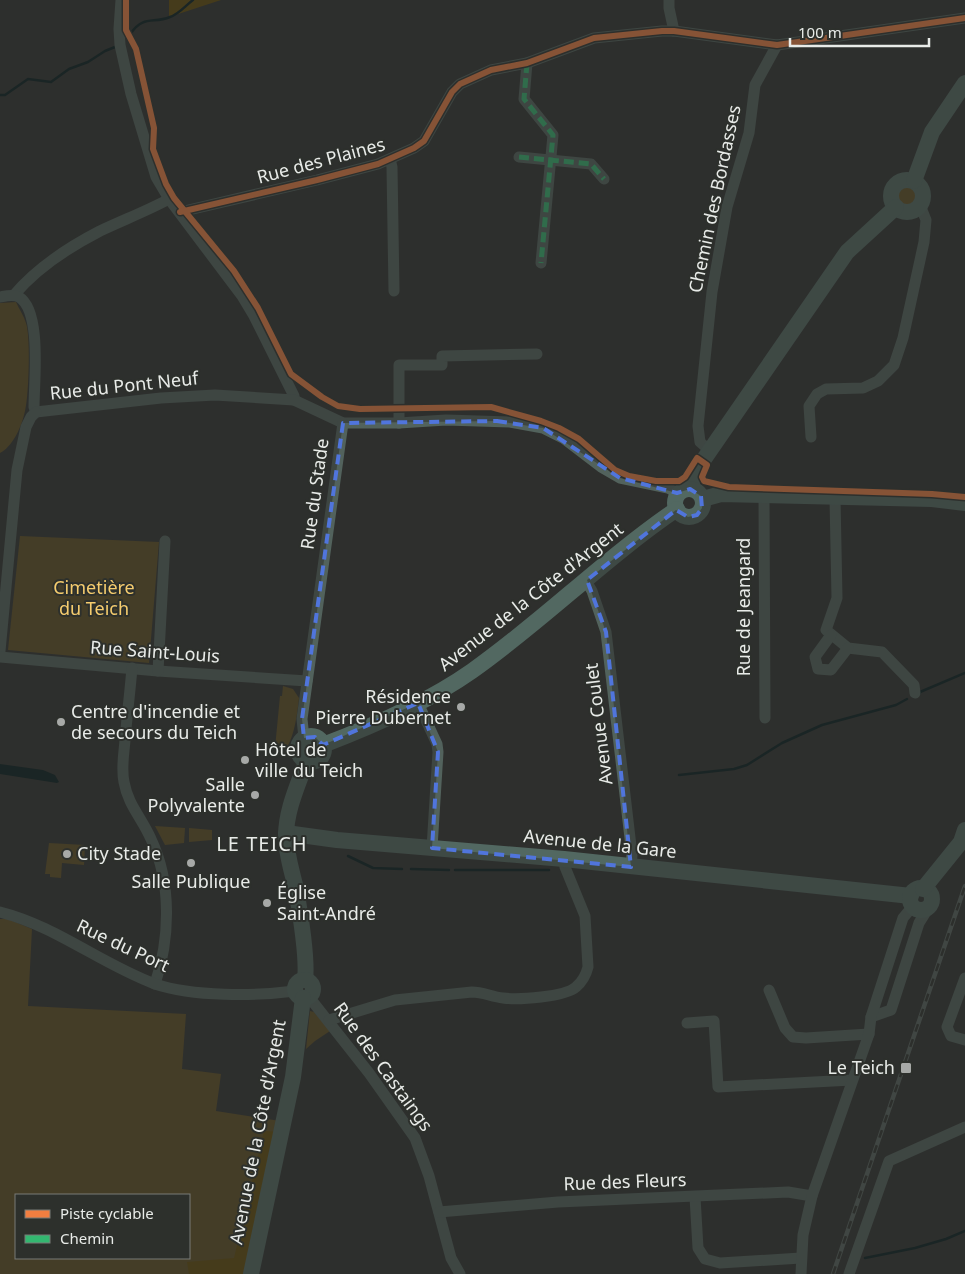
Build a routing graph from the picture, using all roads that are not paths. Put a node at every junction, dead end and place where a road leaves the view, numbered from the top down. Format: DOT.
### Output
graph roads {
  1 [pos="121,0"];
  2 [pos="669,0"];
  3 [pos="965,18"];
  4 [pos="674,31"];
  5 [pos="777,45"];
  6 [pos="527,63"];
  7 [pos="965,83"];
  8 [pos="519,157"];
  9 [pos="390,159"];
  10 [pos="550,160"];
  11 [pos="604,179"];
  12 [pos="914,181"];
  13 [pos="169,199"];
  14 [pos="920,206"];
  15 [pos="896,207"];
  16 [pos="180,212"];
  17 [pos="541,263"];
  18 [pos="394,290"];
  19 [pos="14,295"];
  20 [pos="0,297"];
  21 [pos="537,354"];
  22 [pos="294,400"];
  23 [pos="36,412"];
  24 [pos="342,423"];
  25 [pos="399,423"];
  26 [pos="811,437"];
  27 [pos="709,450"];
  28 [pos="764,496"];
  29 [pos="687,498"];
  30 [pos="836,498"];
  31 [pos="965,503"];
  32 [pos="165,541"];
  33 [pos="586,580"];
  34 [pos="831,635"];
  35 [pos="848,648"];
  36 [pos="0,651"];
  37 [pos="0,657"];
  38 [pos="132,668"];
  39 [pos="158,671"];
  40 [pos="307,681"];
  41 [pos="915,693"];
  42 [pos="418,703"];
  43 [pos="765,718"];
  44 [pos="304,738"];
  45 [pos="323,745"];
  46 [pos="306,762"];
  47 [pos="965,830"];
  48 [pos="286,833"];
  49 [pos="432,848"];
  50 [pos="564,860"];
  51 [pos="631,867"];
  52 [pos="919,899"];
  53 [pos="0,912"];
  54 [pos="965,978"];
  55 [pos="155,984"];
  56 [pos="769,990"];
  57 [pos="303,992"];
  58 [pos="871,1017"];
  59 [pos="329,1020"];
  60 [pos="687,1023"];
  61 [pos="869,1034"];
  62 [pos="965,1040"];
  63 [pos="852,1080"];
  64 [pos="965,1127"];
  65 [pos="812,1196"];
  66 [pos="695,1197"];
  67 [pos="439,1212"];
  68 [pos="800,1258"];
  69 [pos="251,1274"];
  70 [pos="460,1274"];
  71 [pos="801,1274"];
  72 [pos="848,1274"];
  1 -- 13 [label="street"];
  2 -- 4 [label="street"];
  3 -- 5 [label="street, Rue des Plaines"];
  4 -- 5 [label="street, Rue des Plaines"];
  4 -- 6 [label="street, Rue des Plaines"];
  5 -- 27 [label="street, Chemin des Bordasses"];
  6 -- 9 [label="street, Rue des Plaines"];
  6 -- 10 [label="street"];
  7 -- 12 [label="main road"];
  8 -- 10 [label="street"];
  9 -- 16 [label="street, Rue des Plaines"];
  9 -- 18 [label="street"];
  10 -- 11 [label="street"];
  10 -- 17 [label="street"];
  12 -- 14 [label="main road"];
  12 -- 15 [label="main road"];
  13 -- 16 [label="street"];
  13 -- 19 [label="street"];
  14 -- 15 [label="main road"];
  14 -- 26 [label="street"];
  15 -- 27 [label="main road, Avenue de la Côte d'Argent"];
  16 -- 22 [label="street"];
  19 -- 20 [label="street"];
  19 -- 23 [label="street, Rue du Pont Neuf"];
  21 -- 25 [label="street"];
  22 -- 23 [label="street, Rue du Pont Neuf"];
  22 -- 24 [label="street, Rue du Stade"];
  23 -- 36 [label="street"];
  24 -- 25 [label="street"];
  24 -- 40 [label="street, Rue du Stade"];
  25 -- 29 [label="street"];
  27 -- 29 [label="main road, Avenue de la Côte d'Argent"];
  28 -- 29 [label="main road"];
  28 -- 30 [label="main road"];
  28 -- 43 [label="street, Rue de Jeangard"];
  29 -- 33 [label="main road, Avenue de la Côte d'Argent"];
  30 -- 31 [label="main road"];
  30 -- 34 [label="street"];
  32 -- 39 [label="street"];
  33 -- 42 [label="main road, Avenue de la Côte d'Argent"];
  33 -- 51 [label="street, Avenue Coulet"];
  34 -- 35 [label="street"];
  34 -- 35 [label="street"];
  35 -- 41 [label="street"];
  37 -- 38 [label="street, Rue Saint-Louis"];
  38 -- 39 [label="street, Rue Saint-Louis"];
  38 -- 55 [label="street"];
  39 -- 40 [label="street, Rue Saint-Louis"];
  40 -- 44 [label="street, Rue du Stade"];
  42 -- 45 [label="main road, Avenue de la Côte d'Argent"];
  42 -- 49 [label="street"];
  44 -- 45 [label="main road"];
  44 -- 46 [label="main road"];
  45 -- 46 [label="main road"];
  46 -- 48 [label="main road, Avenue de la Côte d'Argent"];
  47 -- 52 [label="main road"];
  48 -- 49 [label="main road, Avenue de la Gare"];
  48 -- 57 [label="main road, Avenue de la Côte d'Argent"];
  49 -- 50 [label="main road, Avenue de la Gare"];
  50 -- 51 [label="main road, Avenue de la Gare"];
  50 -- 59 [label="street"];
  51 -- 52 [label="main road, Avenue de la Gare"];
  52 -- 58 [label="street"];
  52 -- 58 [label="street"];
  53 -- 55 [label="street, Rue du Port"];
  54 -- 62 [label="street"];
  55 -- 57 [label="street, Rue du Port"];
  56 -- 61 [label="street"];
  57 -- 59 [label="street, Rue des Castaings"];
  57 -- 69 [label="main road, Avenue de la Côte d'Argent"];
  58 -- 61 [label="street"];
  59 -- 67 [label="street, Rue des Castaings"];
  60 -- 63 [label="street"];
  61 -- 63 [label="street"];
  63 -- 65 [label="street"];
  64 -- 72 [label="street"];
  65 -- 66 [label="street, Rue des Fleurs"];
  65 -- 68 [label="street"];
  66 -- 67 [label="street, Rue des Fleurs"];
  66 -- 68 [label="street"];
  67 -- 70 [label="street, Rue des Castaings"];
  68 -- 71 [label="street"];
}
